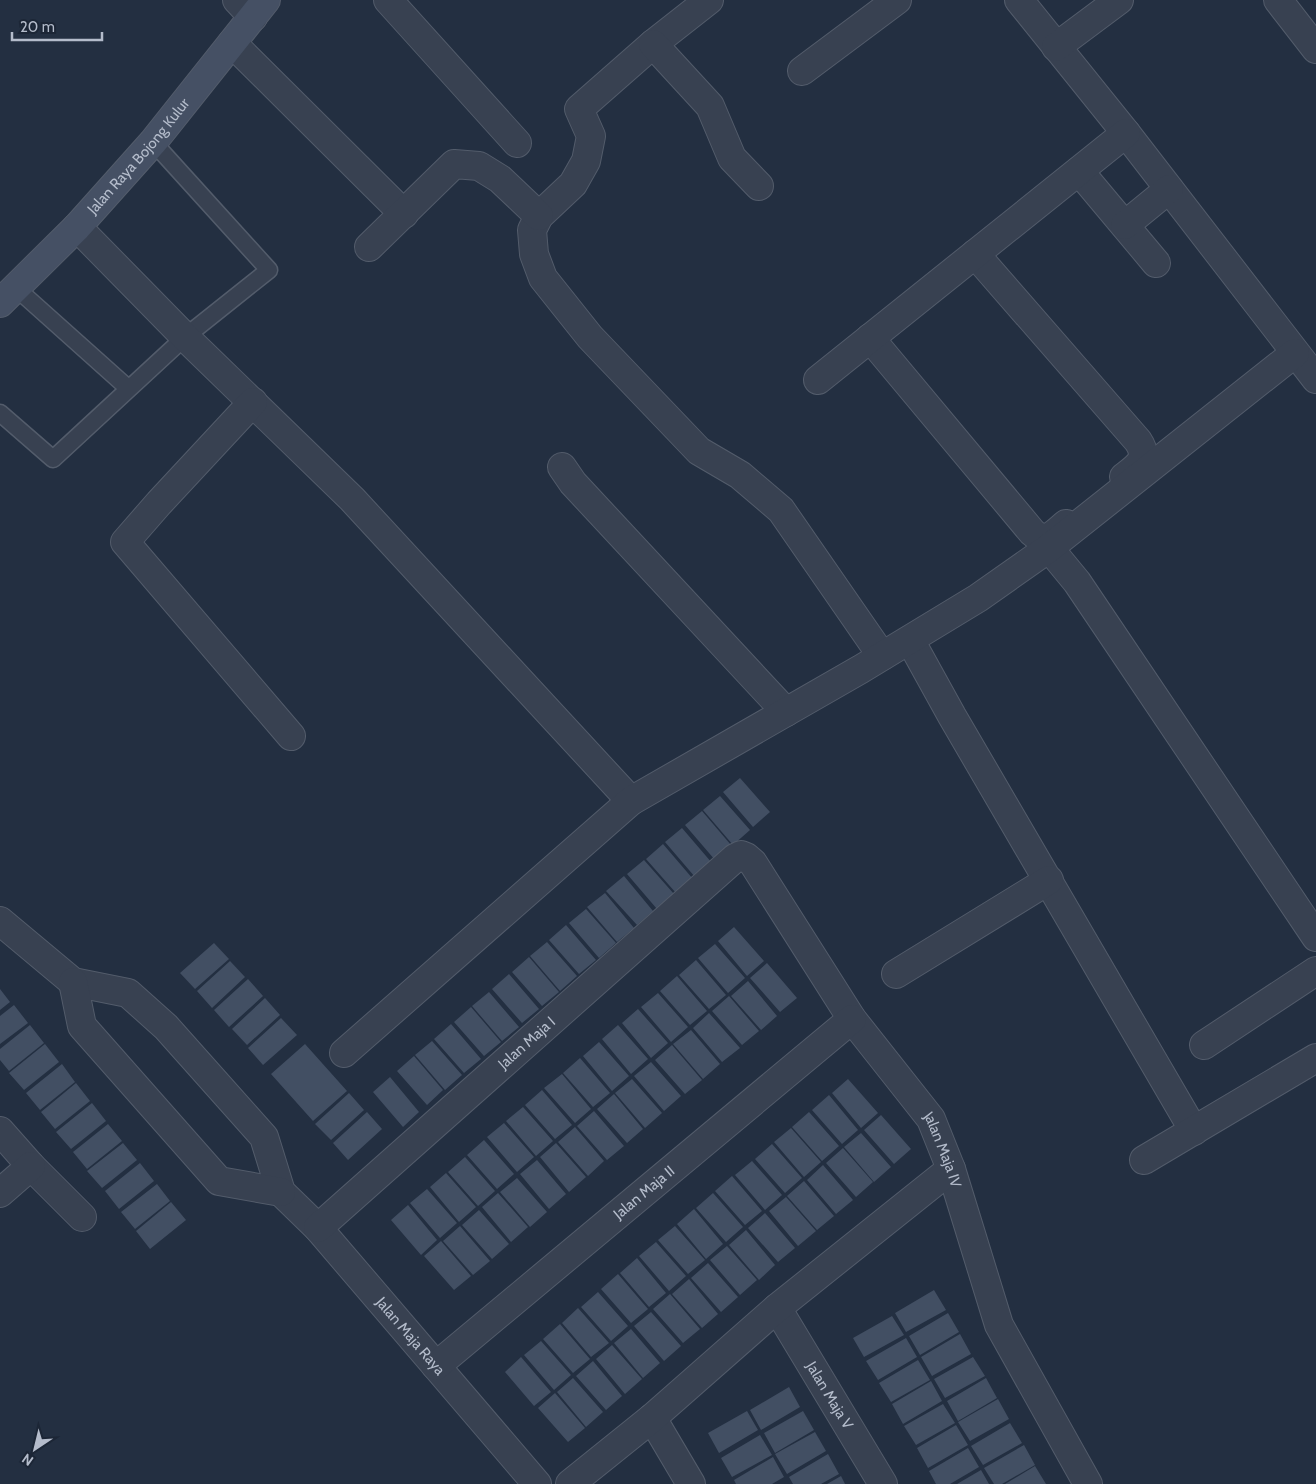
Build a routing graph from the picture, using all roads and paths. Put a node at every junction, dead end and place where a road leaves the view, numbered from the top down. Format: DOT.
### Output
graph roads {
  1 [pos="388,0"];
  2 [pos="709,0"];
  3 [pos="897,0"];
  4 [pos="1019,0"];
  5 [pos="1119,0"];
  6 [pos="1278,0"];
  7 [pos="252,6"];
  8 [pos="232,43"];
  9 [pos="653,44"];
  10 [pos="1056,47"];
  11 [pos="1316,49"];
  12 [pos="802,72"];
  13 [pos="1126,133"];
  14 [pos="152,142"];
  15 [pos="518,143"];
  16 [pos="1079,171"];
  17 [pos="759,186"];
  18 [pos="1169,189"];
  19 [pos="404,214"];
  20 [pos="539,216"];
  21 [pos="1125,225"];
  22 [pos="77,227"];
  23 [pos="369,247"];
  24 [pos="975,254"];
  25 [pos="1156,262"];
  26 [pos="8,295"];
  27 [pos="185,337"];
  28 [pos="870,338"];
  29 [pos="1296,353"];
  30 [pos="1316,379"];
  31 [pos="818,380"];
  32 [pos="129,389"];
  33 [pos="253,402"];
  34 [pos="0,413"];
  35 [pos="562,467"];
  36 [pos="1049,548"];
  37 [pos="910,640"];
  38 [pos="882,656"];
  39 [pos="786,712"];
  40 [pos="291,736"];
  41 [pos="631,801"];
  42 [pos="735,858"];
  43 [pos="1049,880"];
  44 [pos="0,921"];
  45 [pos="1316,937"];
  46 [pos="1316,971"];
  47 [pos="896,974"];
  48 [pos="73,982"];
  49 [pos="852,1019"];
  50 [pos="1204,1045"];
  51 [pos="344,1053"];
  52 [pos="1316,1058"];
  53 [pos="0,1131"];
  54 [pos="1194,1131"];
  55 [pos="1144,1160"];
  56 [pos="31,1166"];
  57 [pos="951,1169"];
  58 [pos="280,1192"];
  59 [pos="0,1193"];
  60 [pos="82,1217"];
  61 [pos="318,1228"];
  62 [pos="777,1308"];
  63 [pos="436,1366"];
  64 [pos="652,1418"];
  65 [pos="537,1484"];
  66 [pos="570,1484"];
  67 [pos="691,1484"];
  68 [pos="883,1484"];
  69 [pos="1088,1484"];
  1 -- 15 [label="street"];
  2 -- 9 [label="street"];
  3 -- 12 [label="street"];
  4 -- 10 [label="street"];
  5 -- 10 [label="street"];
  6 -- 11 [label="street"];
  7 -- 8 [label="main road, Jalan Raya Bojong Kulur"];
  8 -- 14 [label="main road, Jalan Raya Bojong Kulur"];
  8 -- 19 [label="street"];
  9 -- 17 [label="street"];
  9 -- 20 [label="street"];
  10 -- 13 [label="street"];
  13 -- 16 [label="street"];
  13 -- 18 [label="street"];
  14 -- 22 [label="main road, Jalan Raya Bojong Kulur"];
  14 -- 27 [label="lane"];
  16 -- 21 [label="street"];
  16 -- 24 [label="street"];
  18 -- 21 [label="street"];
  18 -- 29 [label="street"];
  19 -- 20 [label="street"];
  19 -- 23 [label="street"];
  20 -- 38 [label="street"];
  21 -- 25 [label="street"];
  22 -- 26 [label="main road, Jalan Raya Bojong Kulur"];
  22 -- 27 [label="street"];
  24 -- 28 [label="street"];
  24 -- 28 [label="street"];
  26 -- 32 [label="lane"];
  27 -- 32 [label="lane"];
  27 -- 33 [label="street"];
  28 -- 31 [label="street"];
  29 -- 30 [label="street"];
  29 -- 36 [label="street"];
  32 -- 34 [label="lane"];
  33 -- 40 [label="street"];
  33 -- 41 [label="street"];
  35 -- 39 [label="street"];
  36 -- 37 [label="street"];
  36 -- 45 [label="street"];
  37 -- 38 [label="street"];
  37 -- 43 [label="street"];
  38 -- 39 [label="street"];
  39 -- 41 [label="street"];
  41 -- 51 [label="street"];
  42 -- 49 [label="street, Jalan Maja IV"];
  42 -- 61 [label="street, Jalan Maja I"];
  43 -- 47 [label="street"];
  43 -- 54 [label="street"];
  44 -- 48 [label="street"];
  46 -- 50 [label="street"];
  48 -- 58 [label="street"];
  48 -- 58 [label="street"];
  49 -- 57 [label="street, Jalan Maja IV"];
  49 -- 63 [label="street, Jalan Maja II"];
  52 -- 54 [label="street"];
  53 -- 56 [label="street"];
  54 -- 55 [label="street"];
  56 -- 59 [label="street"];
  56 -- 60 [label="street"];
  57 -- 62 [label="street"];
  57 -- 69 [label="street, Jalan Maja IV"];
  58 -- 61 [label="street, Jalan Maja Raya"];
  61 -- 63 [label="street, Jalan Maja Raya"];
  62 -- 64 [label="street"];
  62 -- 68 [label="street, Jalan Maja V"];
  63 -- 65 [label="street, Jalan Maja Raya"];
  64 -- 66 [label="street"];
  64 -- 67 [label="street"];
}
